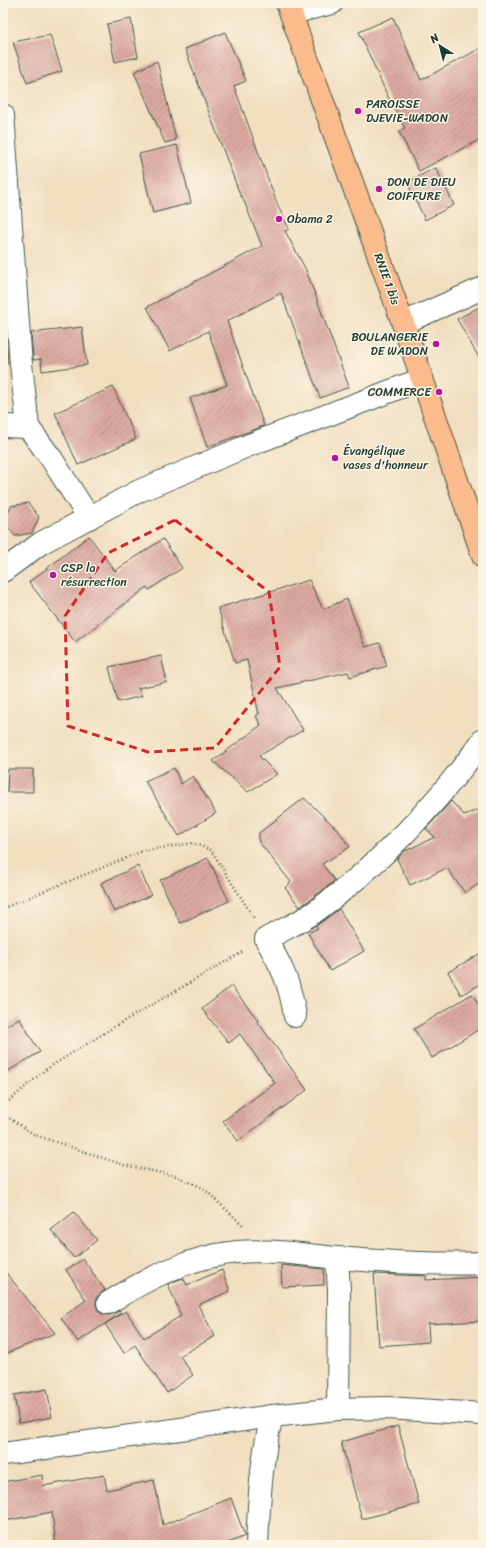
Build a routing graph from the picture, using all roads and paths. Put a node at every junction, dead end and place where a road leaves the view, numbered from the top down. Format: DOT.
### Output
graph roads {
  1 [pos="332,3"];
  2 [pos="289,8"];
  3 [pos="3,115"];
  4 [pos="483,288"];
  5 [pos="403,323"];
  6 [pos="422,379"];
  7 [pos="3,426"];
  8 [pos="28,427"];
  9 [pos="89,518"];
  10 [pos="483,556"];
  11 [pos="3,571"];
  12 [pos="483,740"];
  13 [pos="3,908"];
  14 [pos="266,939"];
  15 [pos="295,1016"];
  16 [pos="3,1106"];
  17 [pos="3,1114"];
  18 [pos="274,1251"];
  19 [pos="337,1258"];
  20 [pos="483,1263"];
  21 [pos="108,1303"];
  22 [pos="338,1409"];
  23 [pos="483,1414"];
  24 [pos="272,1416"];
  25 [pos="3,1454"];
  26 [pos="256,1545"];
  1 -- 2 [label="street"];
  2 -- 5 [label="main road, RNIE 1 bis"];
  3 -- 8 [label="street"];
  4 -- 5 [label="street"];
  5 -- 6 [label="main road, RNIE 1 bis"];
  6 -- 9 [label="street"];
  6 -- 10 [label="main road, RNIE 1 bis"];
  7 -- 8 [label="street"];
  8 -- 9 [label="street"];
  9 -- 11 [label="street"];
  12 -- 14 [label="street"];
  13 -- 14 [label="path"];
  14 -- 15 [label="street"];
  14 -- 16 [label="path"];
  17 -- 18 [label="path"];
  18 -- 19 [label="street"];
  18 -- 21 [label="street"];
  19 -- 20 [label="street"];
  19 -- 22 [label="street"];
  22 -- 23 [label="street"];
  22 -- 24 [label="street"];
  24 -- 25 [label="street"];
  24 -- 26 [label="street"];
}
